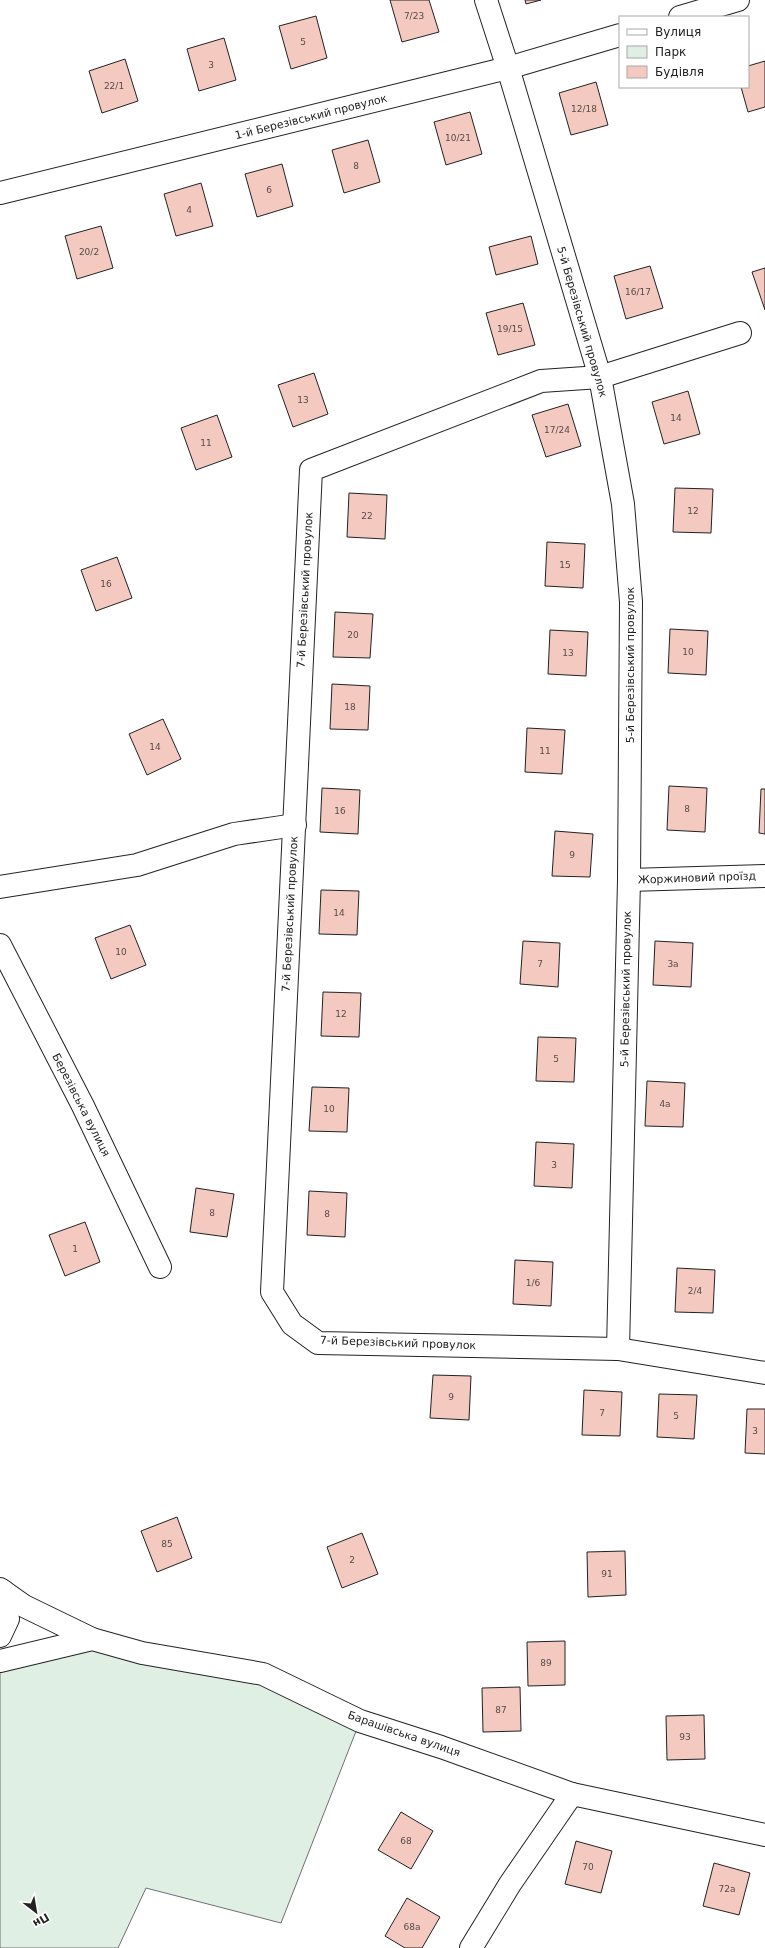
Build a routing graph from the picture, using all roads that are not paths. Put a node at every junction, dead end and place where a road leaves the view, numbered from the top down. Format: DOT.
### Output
graph roads {
  1 [pos="486,0"];
  2 [pos="738,0"];
  3 [pos="683,16"];
  4 [pos="619,35"];
  5 [pos="508,68"];
  6 [pos="0,192"];
  7 [pos="740,333"];
  8 [pos="600,378"];
  9 [pos="295,825"];
  10 [pos="765,876"];
  11 [pos="629,880"];
  12 [pos="0,887"];
  13 [pos="0,945"];
  14 [pos="160,1267"];
  15 [pos="618,1349"];
  16 [pos="765,1372"];
  17 [pos="2,1590"];
  18 [pos="0,1636"];
  19 [pos="92,1639"];
  20 [pos="0,1661"];
  21 [pos="572,1794"];
  22 [pos="765,1835"];
  23 [pos="471,1948"];
  1 -- 5 [label="street, 5-й Березівський провулок"];
  2 -- 3 [label="street"];
  4 -- 5 [label="street, 1-й Березівський провулок"];
  5 -- 6 [label="street, 1-й Березівський провулок"];
  5 -- 8 [label="street, 5-й Березівський провулок"];
  7 -- 8 [label="street, 7-й Березівський провулок"];
  8 -- 9 [label="street, 7-й Березівський провулок"];
  8 -- 11 [label="street, 5-й Березівський провулок"];
  9 -- 12 [label="street"];
  9 -- 15 [label="street, 7-й Березівський провулок"];
  10 -- 11 [label="street, Жоржиновий проїзд"];
  11 -- 15 [label="street, 5-й Березівський провулок"];
  13 -- 14 [label="street, Березівська вулиця"];
  15 -- 16 [label="street, 7-й Березівський провулок"];
  17 -- 18 [label="street"];
  17 -- 19 [label="street"];
  19 -- 20 [label="street, Барашівська вулиця"];
  19 -- 21 [label="street, Барашівська вулиця"];
  21 -- 22 [label="street, Барашівська вулиця"];
  21 -- 23 [label="street"];
}
